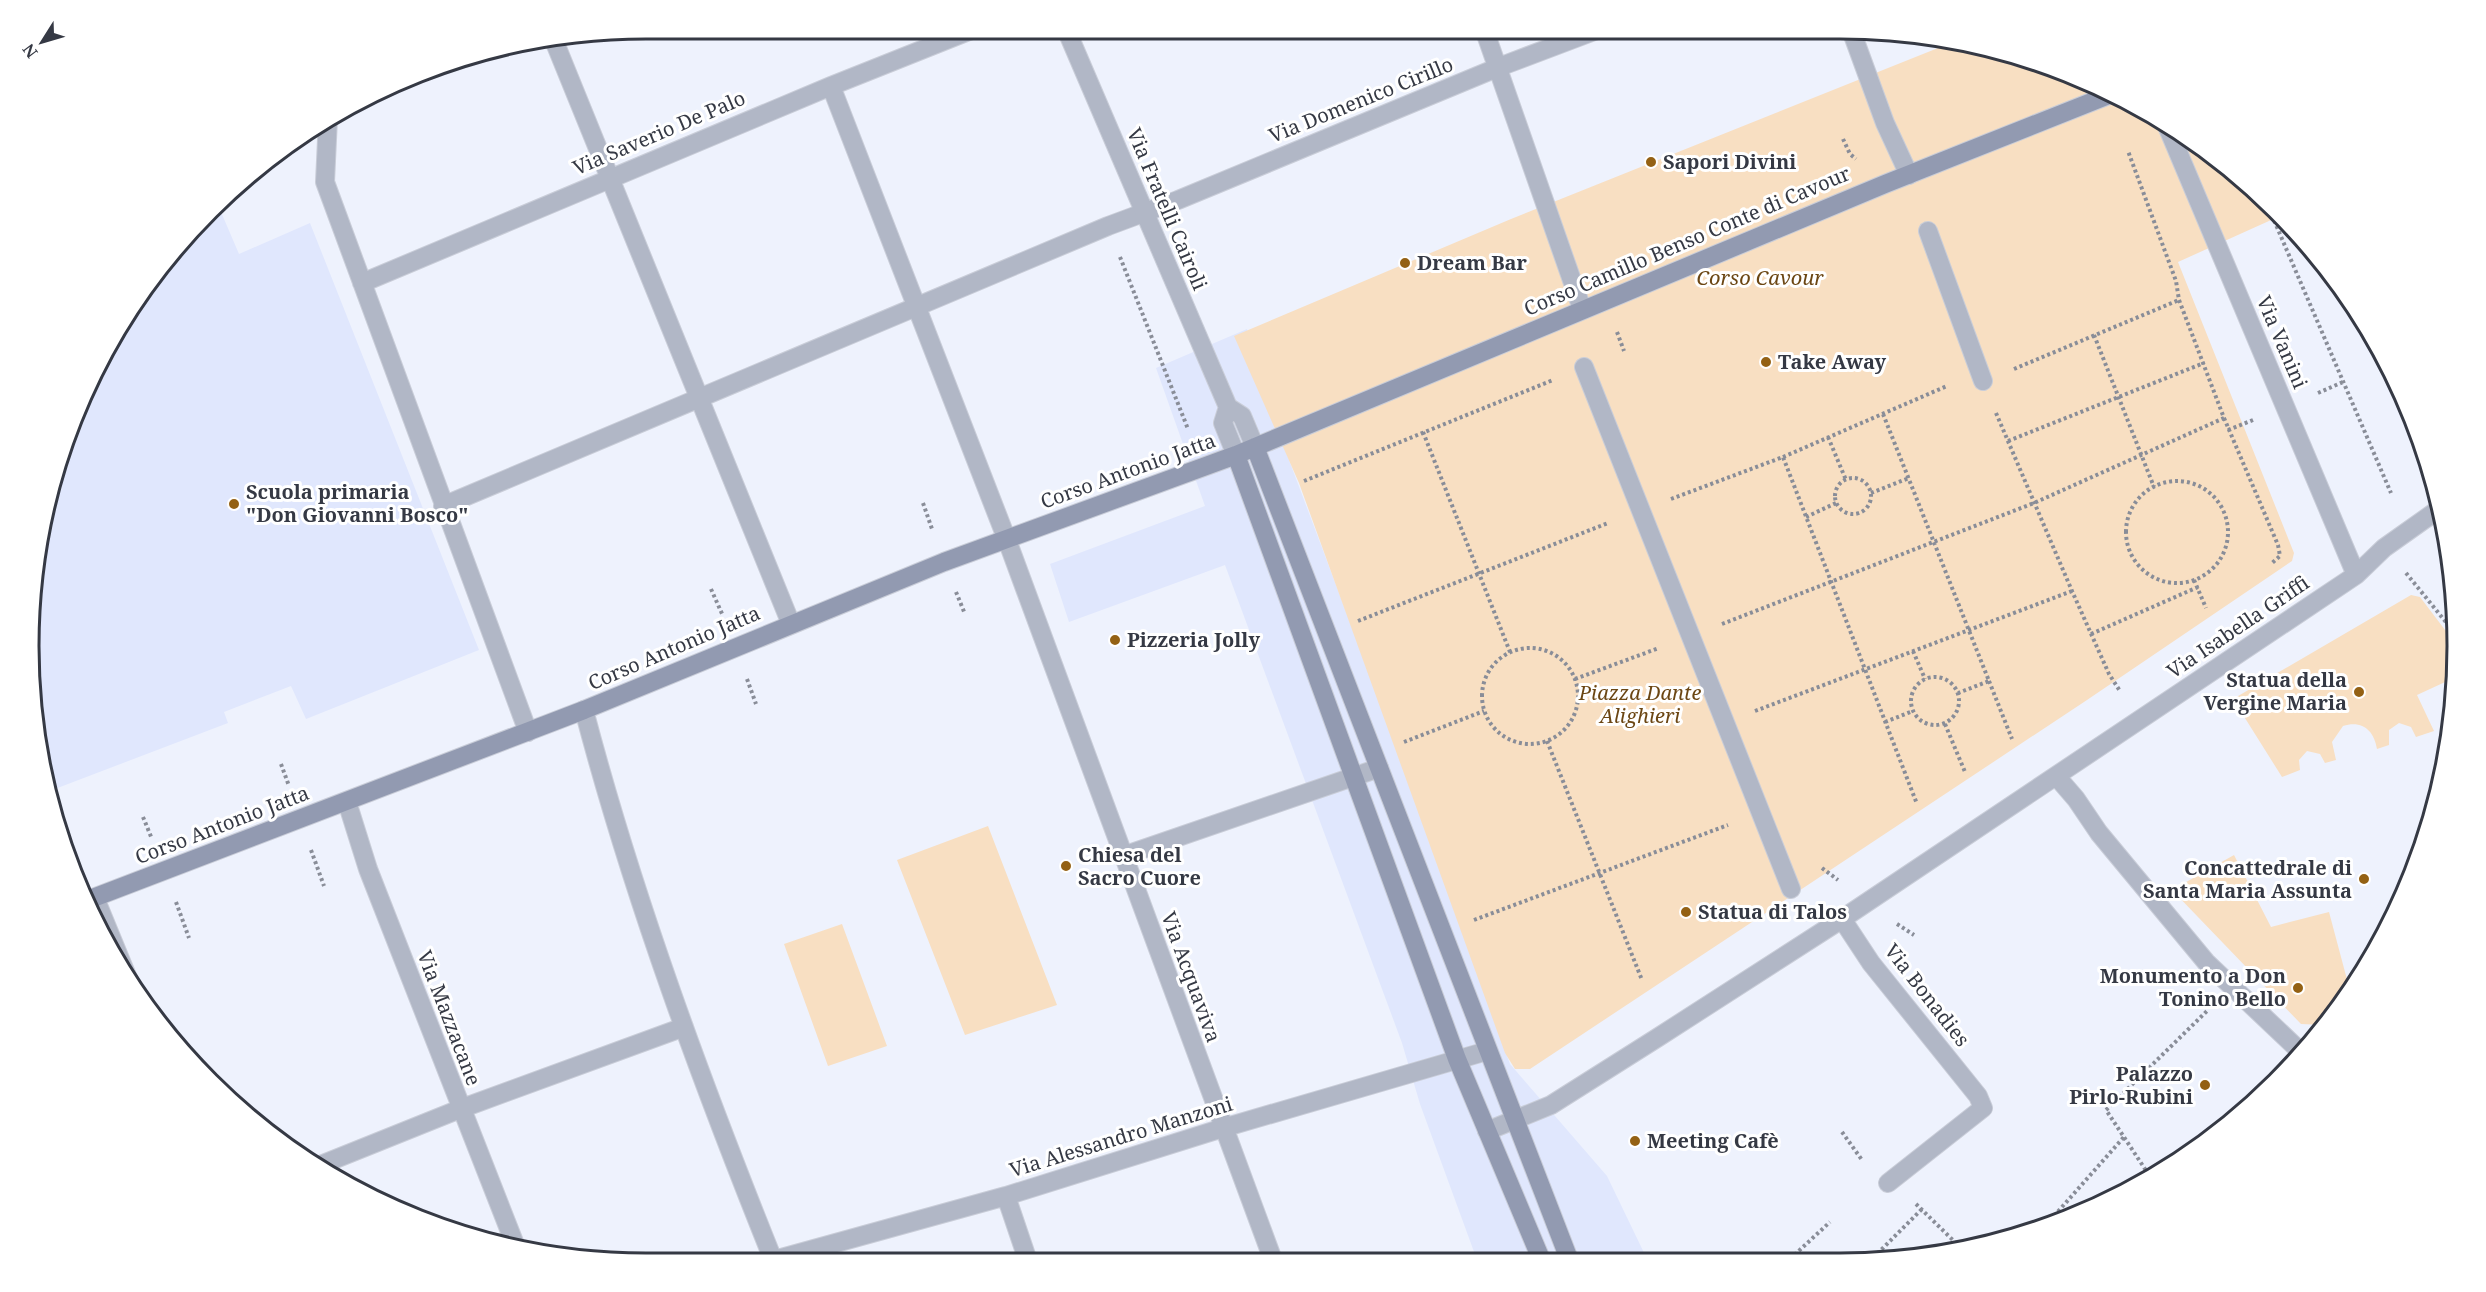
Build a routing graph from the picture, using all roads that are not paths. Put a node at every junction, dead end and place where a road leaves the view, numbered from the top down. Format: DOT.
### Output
graph roads {
  1 [pos="950,39"];
  2 [pos="1070,39"];
  3 [pos="1488,39"];
  4 [pos="1573,39"];
  5 [pos="1854,39"];
  6 [pos="556,46"];
  7 [pos="1499,67"];
  8 [pos="831,86"];
  9 [pos="2100,98"];
  10 [pos="327,129"];
  11 [pos="2172,138"];
  12 [pos="1909,175"];
  13 [pos="610,178"];
  14 [pos="1143,211"];
  15 [pos="1928,231"];
  16 [pos="362,283"];
  17 [pos="916,308"];
  18 [pos="1582,309"];
  19 [pos="1584,367"];
  20 [pos="1981,377"];
  21 [pos="699,398"];
  22 [pos="1228,407"];
  23 [pos="1280,436"];
  24 [pos="1256,447"];
  25 [pos="1236,455"];
  26 [pos="443,506"];
  27 [pos="2432,514"];
  28 [pos="1007,540"];
  29 [pos="2356,575"];
  30 [pos="791,624"];
  31 [pos="584,710"];
  32 [pos="528,732"];
  33 [pos="1379,768"];
  34 [pos="1354,777"];
  35 [pos="2057,777"];
  36 [pos="347,802"];
  37 [pos="1123,856"];
  38 [pos="1791,889"];
  39 [pos="94,897"];
  40 [pos="1842,919"];
  41 [pos="684,1027"];
  42 [pos="2295,1047"];
  43 [pos="1488,1051"];
  44 [pos="1457,1059"];
  45 [pos="460,1109"];
  46 [pos="1515,1120"];
  47 [pos="1223,1128"];
  48 [pos="1487,1131"];
  49 [pos="327,1162"];
  50 [pos="1888,1183"];
  51 [pos="1006,1196"];
  52 [pos="512,1237"];
  53 [pos="769,1253"];
  54 [pos="801,1253"];
  55 [pos="1025,1253"];
  56 [pos="1270,1253"];
  57 [pos="1538,1253"];
  58 [pos="1567,1253"];
  1 -- 8 [label="street, Via Saverio De Palo"];
  2 -- 14 [label="street, Via Fratelli Cairoli"];
  3 -- 7 [label="street"];
  4 -- 7 [label="street, Via Domenico Cirillo"];
  5 -- 12 [label="street"];
  6 -- 13 [label="street"];
  7 -- 14 [label="street, Via Domenico Cirillo"];
  7 -- 18 [label="street"];
  8 -- 13 [label="street, Via Saverio De Palo"];
  8 -- 17 [label="street, Via Acquaviva"];
  9 -- 12 [label="main road, Corso Camillo Benso Conte di Cavour"];
  10 -- 16 [label="street"];
  11 -- 29 [label="street, Via Vanini"];
  12 -- 18 [label="main road, Corso Camillo Benso Conte di Cavour"];
  13 -- 16 [label="street, Via Saverio De Palo"];
  13 -- 21 [label="street"];
  14 -- 17 [label="street, Via Domenico Cirillo"];
  14 -- 22 [label="street, Via Fratelli Cairoli"];
  15 -- 20 [label="street"];
  16 -- 26 [label="street"];
  17 -- 21 [label="street, Via Domenico Cirillo"];
  17 -- 28 [label="street, Via Acquaviva"];
  18 -- 23 [label="main road, Corso Camillo Benso Conte di Cavour"];
  19 -- 38 [label="street"];
  21 -- 26 [label="street, Via Domenico Cirillo"];
  21 -- 30 [label="street"];
  22 -- 24 [label="street"];
  22 -- 25 [label="street"];
  23 -- 24 [label="main road, Corso Antonio Jatta"];
  24 -- 25 [label="main road, Corso Antonio Jatta"];
  24 -- 33 [label="main road"];
  25 -- 28 [label="main road, Corso Antonio Jatta"];
  25 -- 34 [label="main road"];
  26 -- 32 [label="street"];
  27 -- 29 [label="street, Via Isabella Griffi"];
  28 -- 30 [label="main road, Corso Antonio Jatta"];
  28 -- 37 [label="street, Via Acquaviva"];
  29 -- 35 [label="street, Via Isabella Griffi"];
  30 -- 31 [label="main road, Corso Antonio Jatta"];
  31 -- 32 [label="main road, Corso Antonio Jatta"];
  31 -- 41 [label="street"];
  32 -- 36 [label="main road, Corso Antonio Jatta"];
  33 -- 34 [label="street"];
  33 -- 43 [label="main road"];
  34 -- 37 [label="street"];
  34 -- 44 [label="main road"];
  35 -- 40 [label="street"];
  35 -- 42 [label="street"];
  36 -- 39 [label="main road, Corso Antonio Jatta"];
  36 -- 45 [label="street, Via Mazzacane"];
  37 -- 47 [label="street, Via Acquaviva"];
  40 -- 46 [label="street"];
  40 -- 50 [label="street, Via Bonadies"];
  41 -- 45 [label="street"];
  41 -- 53 [label="street"];
  43 -- 44 [label="street, Via Alessandro Manzoni"];
  43 -- 46 [label="main road"];
  44 -- 47 [label="street, Via Alessandro Manzoni"];
  44 -- 48 [label="main road"];
  45 -- 49 [label="street"];
  45 -- 52 [label="street, Via Mazzacane"];
  46 -- 48 [label="street"];
  46 -- 58 [label="main road"];
  47 -- 51 [label="street, Via Alessandro Manzoni"];
  47 -- 56 [label="street, Via Acquaviva"];
  48 -- 57 [label="main road"];
  51 -- 54 [label="street, Via Alessandro Manzoni"];
  51 -- 55 [label="street"];
}
